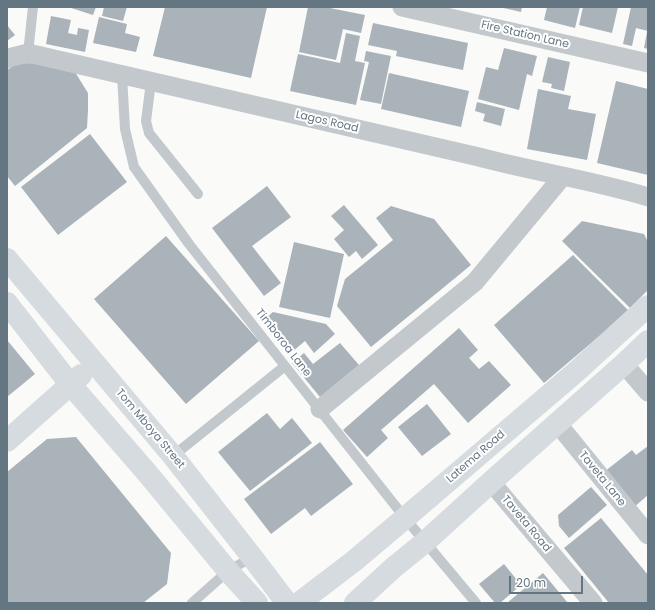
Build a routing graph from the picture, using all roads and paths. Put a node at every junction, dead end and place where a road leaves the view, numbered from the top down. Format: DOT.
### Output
graph roads {
  1 [pos="33,7"];
  2 [pos="402,7"];
  3 [pos="28,53"];
  4 [pos="7,59"];
  5 [pos="648,63"];
  6 [pos="122,75"];
  7 [pos="151,82"];
  8 [pos="563,176"];
  9 [pos="198,194"];
  10 [pos="648,197"];
  11 [pos="7,259"];
  12 [pos="7,303"];
  13 [pos="648,306"];
  14 [pos="648,341"];
  15 [pos="95,363"];
  16 [pos="624,364"];
  17 [pos="285,366"];
  18 [pos="70,384"];
  19 [pos="648,392"];
  20 [pos="320,409"];
  21 [pos="557,423"];
  22 [pos="7,441"];
  23 [pos="173,456"];
  24 [pos="491,482"];
  25 [pos="405,518"];
  26 [pos="648,535"];
  27 [pos="425,542"];
  28 [pos="252,557"];
  29 [pos="228,571"];
  30 [pos="192,603"];
  31 [pos="257,603"];
  32 [pos="286,603"];
  33 [pos="299,603"];
  34 [pos="355,603"];
  35 [pos="476,603"];
  36 [pos="593,603"];
  1 -- 3 [label="lane"];
  2 -- 5 [label="street, Fire Station Lane"];
  3 -- 4 [label="street, Lagos Road"];
  3 -- 6 [label="street, Lagos Road"];
  6 -- 7 [label="street, Lagos Road"];
  6 -- 17 [label="lane, Timboroa Lane"];
  7 -- 8 [label="street, Lagos Road"];
  7 -- 9 [label="lane"];
  8 -- 10 [label="street, Lagos Road"];
  8 -- 20 [label="street"];
  11 -- 15 [label="street, Tom Mboya Street"];
  12 -- 18 [label="street"];
  13 -- 25 [label="street, Latema Road"];
  14 -- 16 [label="street"];
  15 -- 18 [label="street"];
  15 -- 23 [label="street, Tom Mboya Street"];
  16 -- 19 [label="street"];
  16 -- 21 [label="street"];
  17 -- 20 [label="lane, Timboroa Lane"];
  17 -- 23 [label="lane"];
  18 -- 22 [label="street"];
  18 -- 29 [label="street"];
  20 -- 25 [label="lane, Timboroa Lane"];
  21 -- 24 [label="street"];
  21 -- 26 [label="street, Taveta Lane"];
  23 -- 28 [label="street, Tom Mboya Street"];
  24 -- 27 [label="street"];
  24 -- 36 [label="street, Taveta Road"];
  25 -- 27 [label="lane, Timboroa Lane"];
  25 -- 33 [label="street, Latema Road"];
  27 -- 34 [label="street"];
  27 -- 35 [label="lane, Timboroa Lane"];
  28 -- 29 [label="lane"];
  28 -- 32 [label="street, Tom Mboya Street"];
  29 -- 30 [label="lane"];
  29 -- 31 [label="street"];
}
